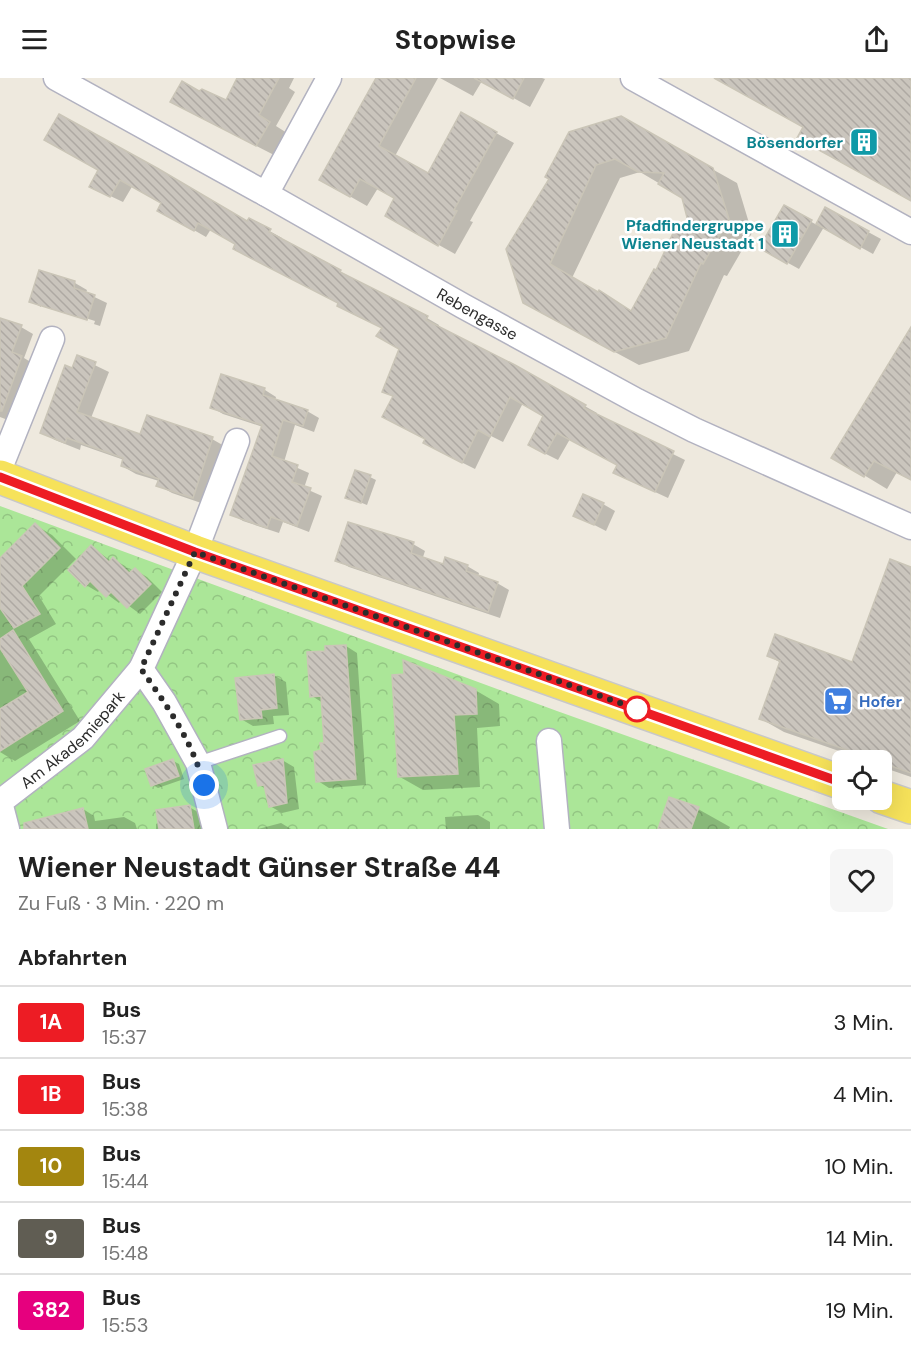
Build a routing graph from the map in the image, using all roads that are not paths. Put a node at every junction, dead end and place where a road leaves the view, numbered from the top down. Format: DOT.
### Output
graph roads {
  1 [pos="56,78"];
  2 [pos="329,78"];
  3 [pos="633,78"];
  4 [pos="266,194"];
  5 [pos="911,232"];
  6 [pos="52,339"];
  7 [pos="237,441"];
  8 [pos="0,468"];
  9 [pos="0,477"];
  10 [pos="911,527"];
  11 [pos="195,552"];
  12 [pos="141,669"];
  13 [pos="280,736"];
  14 [pos="549,741"];
  15 [pos="198,763"];
  16 [pos="832,779"];
  17 [pos="892,800"];
  18 [pos="911,807"];
  19 [pos="7,829"];
  20 [pos="215,829"];
  21 [pos="557,829"];
  1 -- 4 [label="street, Rebengasse"];
  2 -- 4 [label="street"];
  3 -- 5 [label="street"];
  4 -- 10 [label="street, Rebengasse"];
  6 -- 8 [label="street"];
  7 -- 11 [label="street, Am Akademiepark"];
  9 -- 11 [label="main road"];
  11 -- 12 [label="street, Am Akademiepark"];
  11 -- 16 [label="main road"];
  12 -- 15 [label="street"];
  12 -- 19 [label="street, Am Akademiepark"];
  13 -- 15 [label="lane"];
  14 -- 21 [label="street"];
  15 -- 20 [label="street"];
  17 -- 18 [label="main road"];
}
